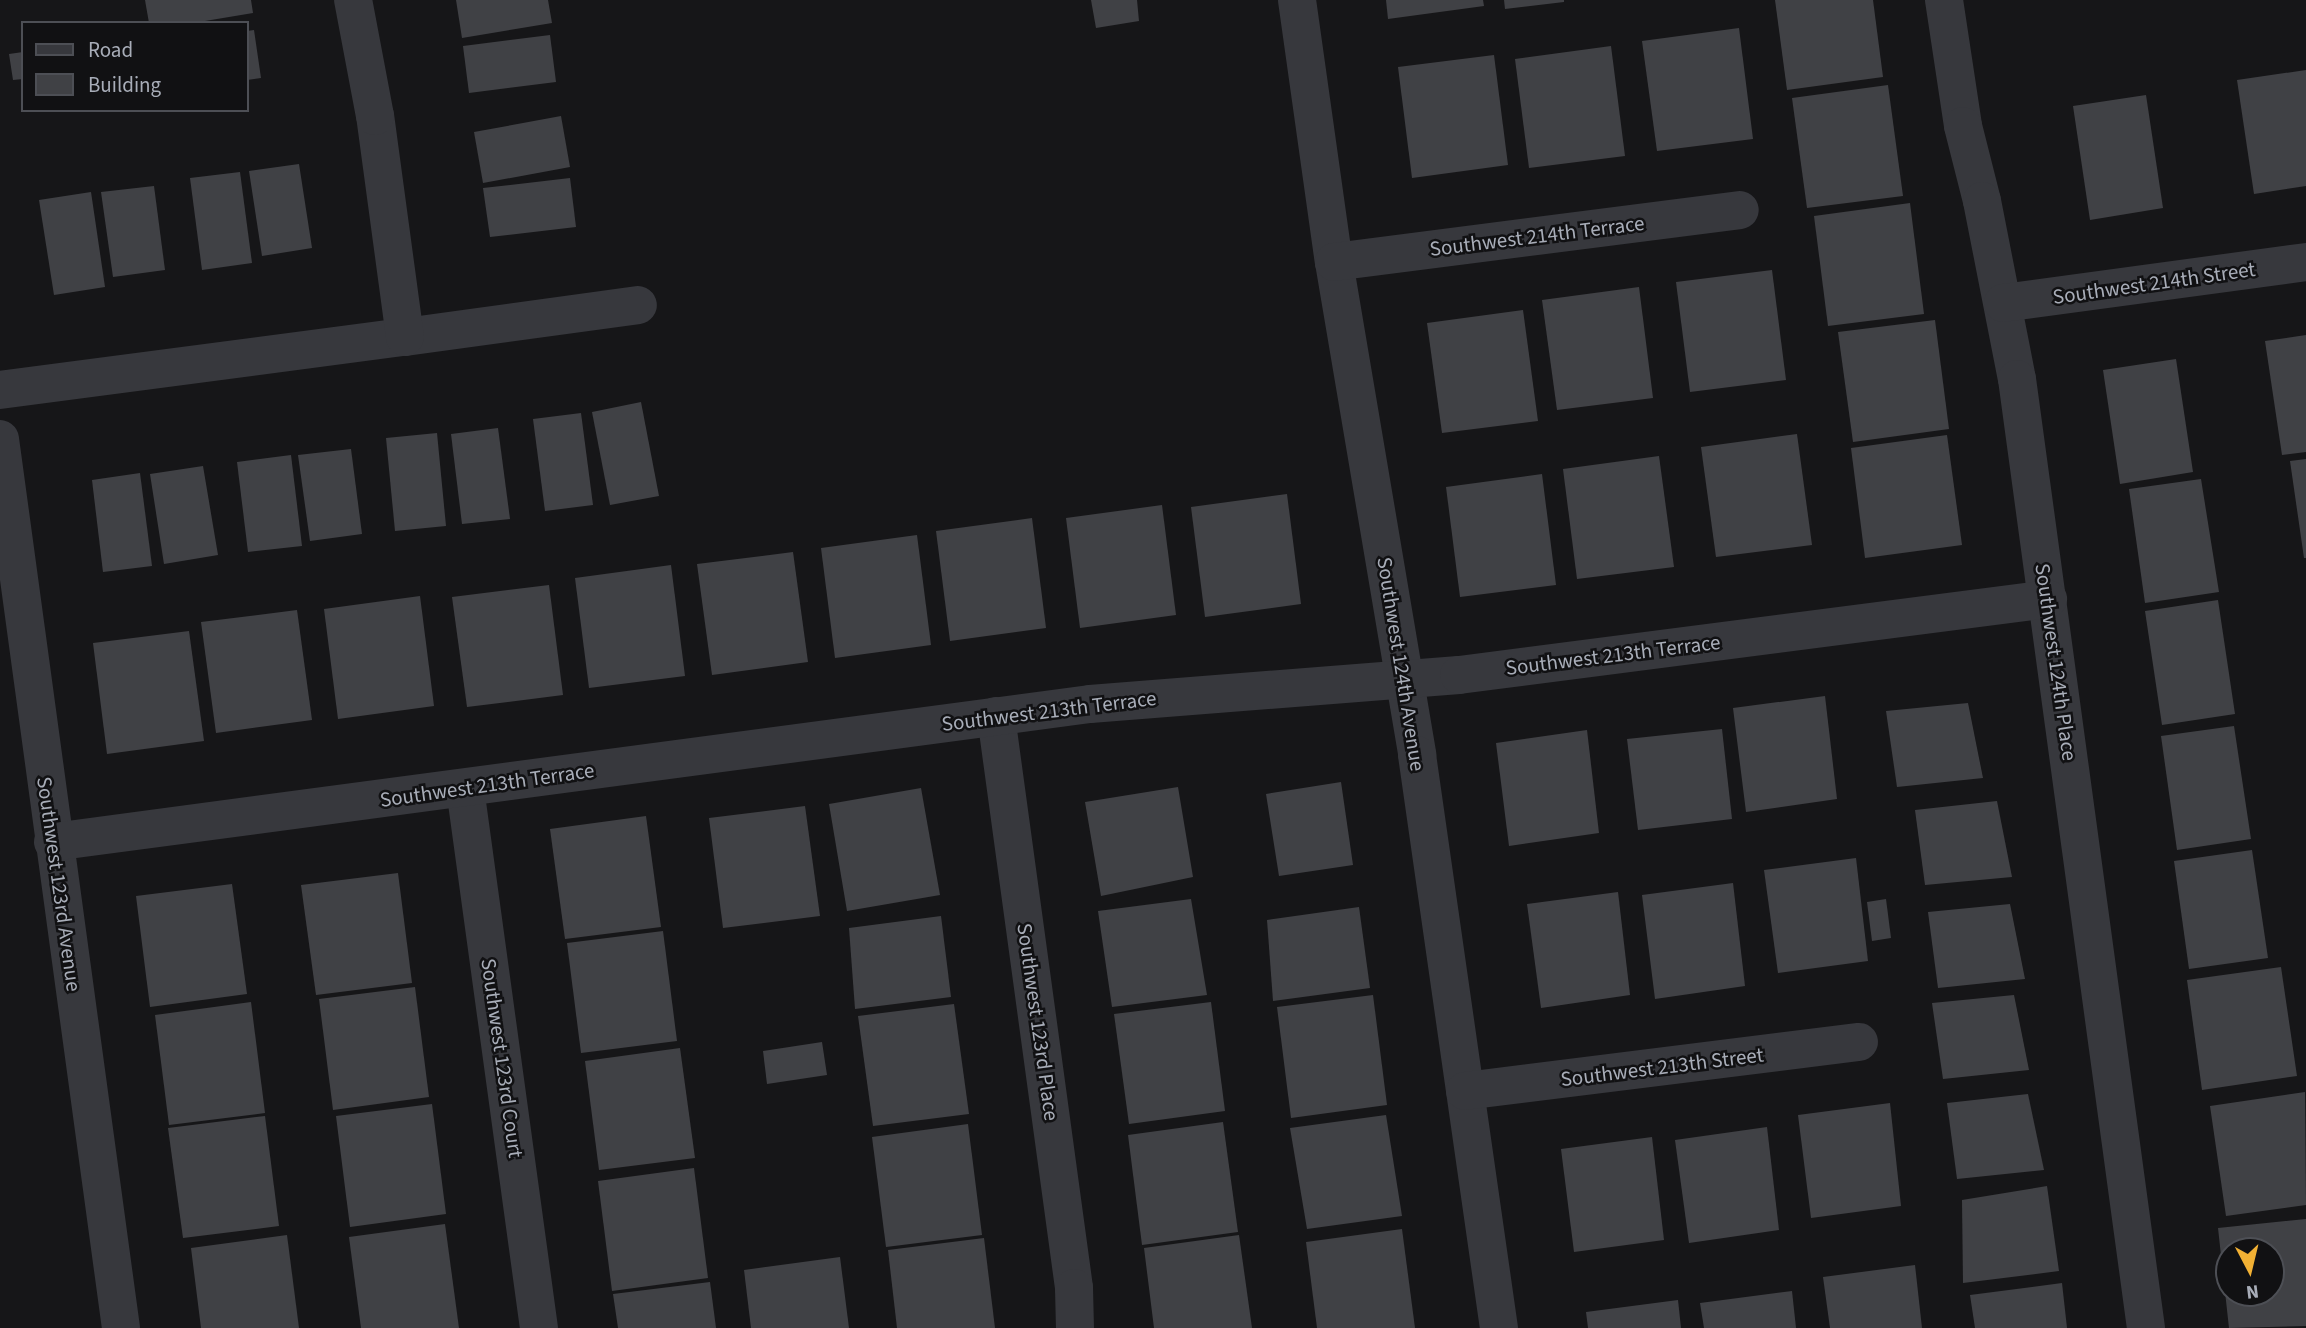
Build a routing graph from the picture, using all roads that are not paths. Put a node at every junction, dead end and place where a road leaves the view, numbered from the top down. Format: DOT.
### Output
graph roads {
  1 [pos="353,0"];
  2 [pos="1297,0"];
  3 [pos="1944,0"];
  4 [pos="1740,211"];
  5 [pos="1334,262"];
  6 [pos="2306,262"];
  7 [pos="2003,303"];
  8 [pos="638,305"];
  9 [pos="405,337"];
  10 [pos="0,390"];
  11 [pos="0,439"];
  12 [pos="2048,599"];
  13 [pos="12,636"];
  14 [pos="1404,679"];
  15 [pos="996,716"];
  16 [pos="465,788"];
  17 [pos="53,842"];
  18 [pos="1858,1042"];
  19 [pos="1465,1091"];
  20 [pos="121,1328"];
  21 [pos="539,1328"];
  22 [pos="1075,1328"];
  23 [pos="1499,1328"];
  24 [pos="2147,1328"];
  1 -- 9 [label="street"];
  2 -- 5 [label="street, Southwest 124th Avenue"];
  3 -- 7 [label="street, Southwest 124th Place"];
  4 -- 5 [label="street, Southwest 214th Terrace"];
  5 -- 14 [label="street, Southwest 124th Avenue"];
  6 -- 7 [label="street, Southwest 214th Street"];
  7 -- 12 [label="street, Southwest 124th Place"];
  8 -- 9 [label="street"];
  9 -- 10 [label="street"];
  11 -- 13 [label="street, Southwest 123rd Avenue"];
  12 -- 14 [label="street, Southwest 213th Terrace"];
  12 -- 24 [label="street, Southwest 124th Place"];
  13 -- 17 [label="street, Southwest 123rd Avenue"];
  14 -- 15 [label="street, Southwest 213th Terrace"];
  14 -- 19 [label="street, Southwest 124th Avenue"];
  15 -- 16 [label="street, Southwest 213th Terrace"];
  15 -- 22 [label="street, Southwest 123rd Place"];
  16 -- 17 [label="street, Southwest 213th Terrace"];
  16 -- 21 [label="street, Southwest 123rd Court"];
  17 -- 20 [label="street, Southwest 123rd Avenue"];
  18 -- 19 [label="street, Southwest 213th Street"];
  19 -- 23 [label="street, Southwest 124th Avenue"];
}
